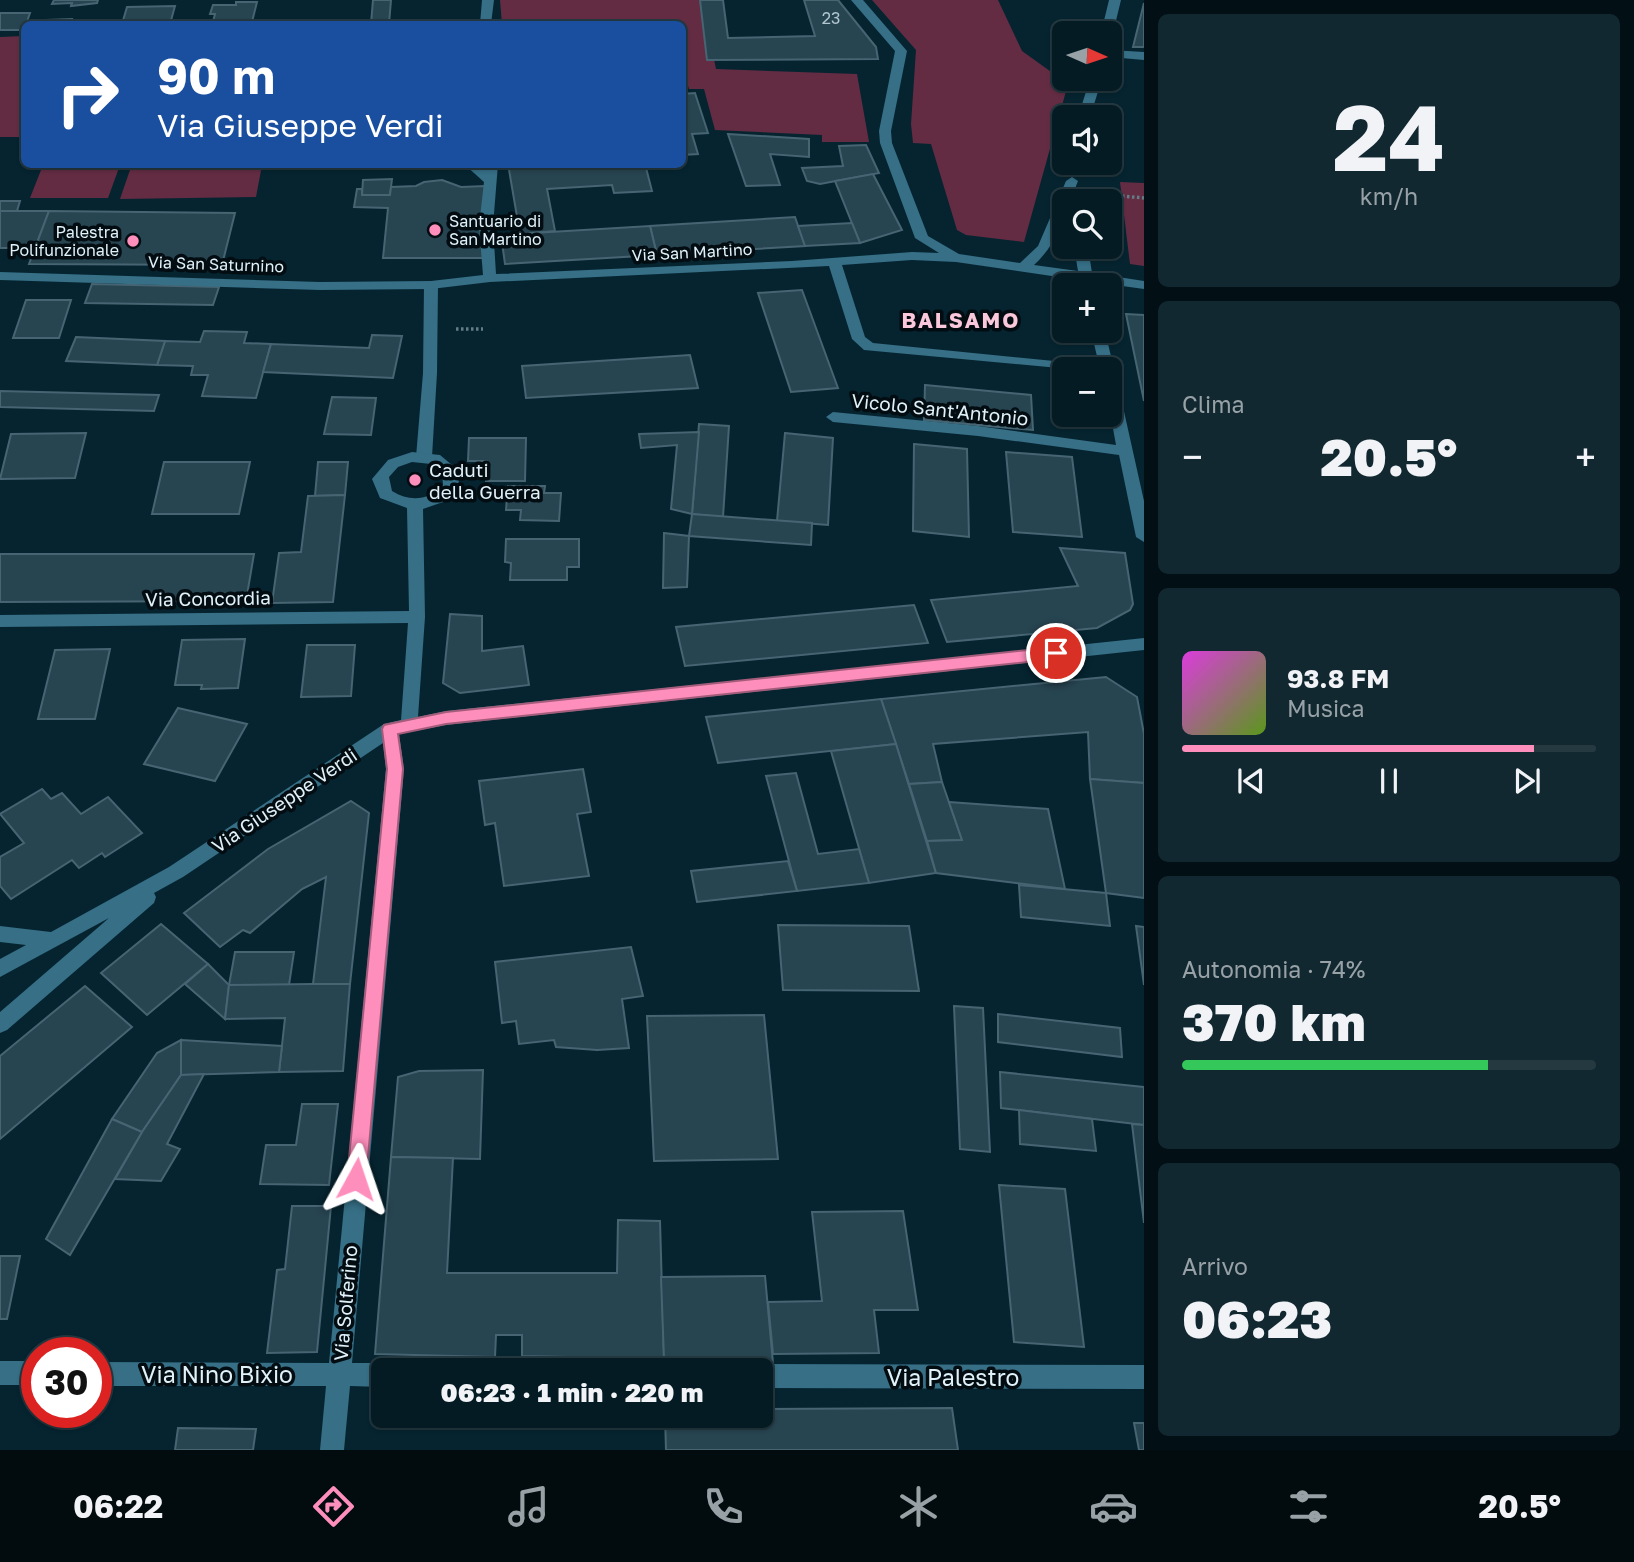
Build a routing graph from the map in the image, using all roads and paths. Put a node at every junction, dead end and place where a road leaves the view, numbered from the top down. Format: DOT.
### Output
graph roads {
  1 [pos="488,0"];
  2 [pos="858,0"];
  3 [pos="1115,0"];
  4 [pos="486,21"];
  5 [pos="1110,21"];
  6 [pos="1122,55"];
  7 [pos="1144,56"];
  8 [pos="475,168"];
  9 [pos="492,168"];
  10 [pos="1073,175"];
  11 [pos="491,181"];
  12 [pos="1072,181"];
  13 [pos="1073,189"];
  14 [pos="1122,196"];
  15 [pos="1144,198"];
  16 [pos="922,238"];
  17 [pos="912,256"];
  18 [pos="956,258"];
  19 [pos="834,262"];
  20 [pos="1022,269"];
  21 [pos="1052,275"];
  22 [pos="0,276"];
  23 [pos="490,278"];
  24 [pos="1122,284"];
  25 [pos="431,285"];
  26 [pos="1144,285"];
  27 [pos="1052,365"];
  28 [pos="834,417"];
  29 [pos="1121,427"];
  30 [pos="1126,451"];
  31 [pos="424,457"];
  32 [pos="415,505"];
  33 [pos="1144,537"];
  34 [pos="417,617"];
  35 [pos="0,621"];
  36 [pos="1144,644"];
  37 [pos="399,727"];
  38 [pos="176,872"];
  39 [pos="0,934"];
  40 [pos="54,940"];
  41 [pos="0,970"];
  42 [pos="0,1024"];
  43 [pos="0,1373"];
  44 [pos="21,1373"];
  45 [pos="112,1374"];
  46 [pos="338,1375"];
  47 [pos="371,1375"];
  48 [pos="773,1376"];
  49 [pos="1144,1377"];
  50 [pos="332,1450"];
  1 -- 4 [label="street"];
  2 -- 16 [label="street"];
  3 -- 5 [label="street"];
  6 -- 7 [label="street"];
  8 -- 11 [label="street"];
  9 -- 11 [label="street"];
  10 -- 12 [label="street"];
  11 -- 23 [label="street"];
  12 -- 13 [label="street"];
  12 -- 20 [label="street"];
  14 -- 15 [label="path"];
  16 -- 17 [label="street"];
  16 -- 18 [label="street"];
  17 -- 18 [label="street, Via San Martino"];
  17 -- 19 [label="street, Via San Martino"];
  18 -- 20 [label="street"];
  19 -- 23 [label="street, Via San Martino"];
  19 -- 27 [label="street"];
  20 -- 21 [label="street"];
  22 -- 25 [label="street, Via San Saturnino"];
  23 -- 25 [label="street, Via San Martino"];
  24 -- 26 [label="street"];
  25 -- 31 [label="street"];
  28 -- 30 [label="street, Vicolo Sant'Antonio"];
  29 -- 30 [label="street"];
  30 -- 33 [label="street"];
  31 -- 32 [label="street"];
  31 -- 32 [label="street"];
  32 -- 34 [label="street, Via Solferino"];
  34 -- 35 [label="street, Via Concordia"];
  34 -- 37 [label="street, Via Solferino"];
  36 -- 37 [label="street, Via Giuseppe Verdi"];
  37 -- 38 [label="street, Via Giuseppe Verdi"];
  37 -- 46 [label="street, Via Solferino"];
  38 -- 40 [label="street, Via Giuseppe Verdi"];
  38 -- 42 [label="street, Via Giuseppe Verdi"];
  39 -- 40 [label="street"];
  40 -- 41 [label="street, Via Giuseppe Verdi"];
  43 -- 44 [label="street"];
  45 -- 46 [label="street, Via Nino Bixio"];
  46 -- 47 [label="street"];
  46 -- 50 [label="street, Via Solferino"];
  48 -- 49 [label="street, Via Palestro"];
}
